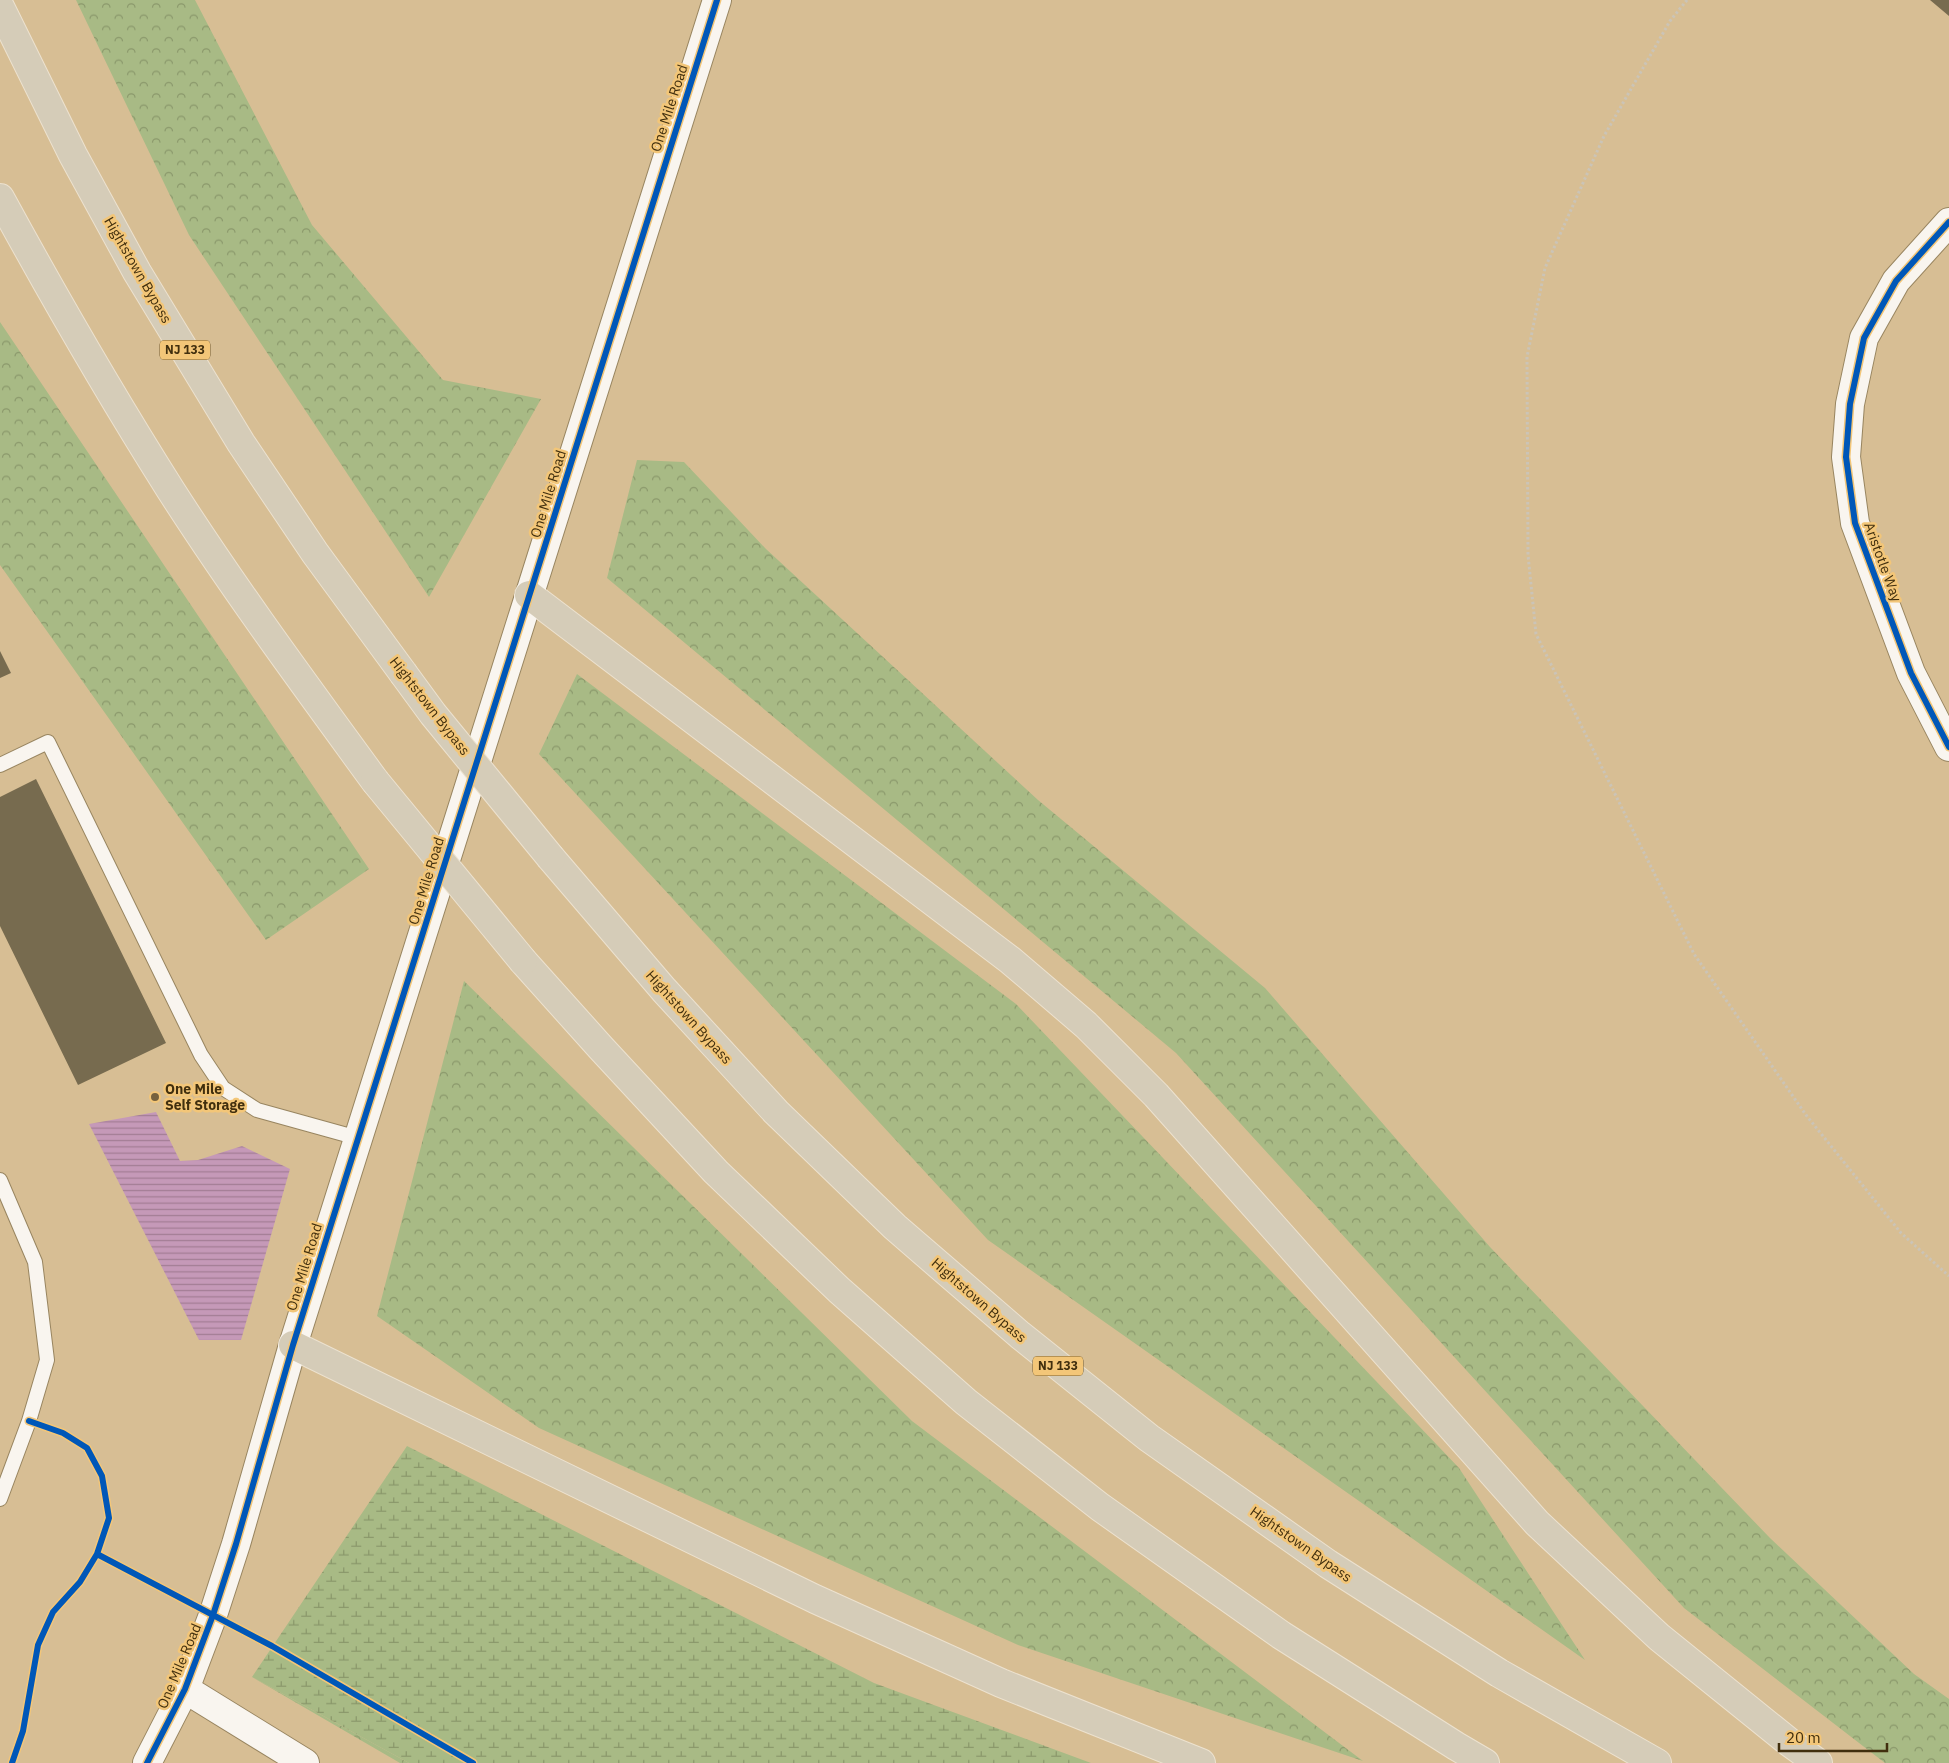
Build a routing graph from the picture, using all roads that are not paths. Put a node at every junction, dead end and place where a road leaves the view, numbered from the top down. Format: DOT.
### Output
graph roads {
  1 [pos="716,0"];
  2 [pos="0,7"];
  3 [pos="0,198"];
  4 [pos="1949,222"];
  5 [pos="529,595"];
  6 [pos="1949,747"];
  7 [pos="0,765"];
  8 [pos="358,1138"];
  9 [pos="0,1180"];
  10 [pos="293,1345"];
  11 [pos="0,1499"];
  12 [pos="185,1689"];
  13 [pos="146,1763"];
  14 [pos="305,1763"];
  15 [pos="1201,1763"];
  16 [pos="1485,1763"];
  17 [pos="1657,1763"];
  18 [pos="1818,1763"];
  1 -- 5 [label="street, One Mile Road"];
  2 -- 17 [label="highway, Hightstown Bypass / NJ 133, bridge"];
  3 -- 16 [label="highway, bridge"];
  4 -- 6 [label="street, Aristotle Way"];
  5 -- 8 [label="street, One Mile Road"];
  5 -- 18 [label="highway"];
  7 -- 8 [label="lane"];
  8 -- 10 [label="street, One Mile Road"];
  9 -- 11 [label="lane"];
  10 -- 12 [label="street, One Mile Road"];
  10 -- 15 [label="highway"];
  12 -- 13 [label="street, One Mile Road"];
  12 -- 14 [label="street"];
}
